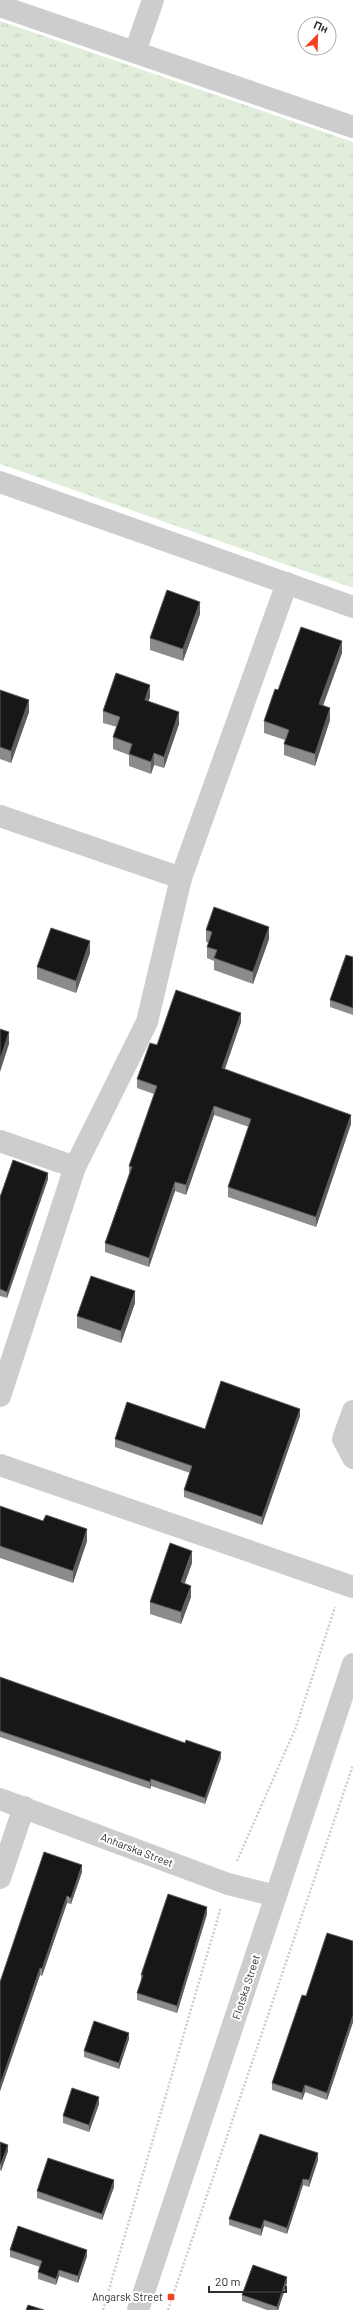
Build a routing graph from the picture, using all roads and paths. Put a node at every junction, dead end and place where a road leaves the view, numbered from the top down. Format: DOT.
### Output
graph roads {
  1 [pos="153,0"];
  2 [pos="0,6"];
  3 [pos="135,52"];
  4 [pos="353,127"];
  5 [pos="0,482"];
  6 [pos="287,583"];
  7 [pos="353,607"];
  8 [pos="0,816"];
  9 [pos="181,878"];
  10 [pos="0,1141"];
  11 [pos="75,1168"];
  12 [pos="0,1396"];
  13 [pos="353,1411"];
  14 [pos="353,1458"];
  15 [pos="0,1465"];
  16 [pos="348,1585"];
  17 [pos="353,1664"];
  18 [pos="353,1765"];
  19 [pos="0,1799"];
  20 [pos="24,1807"];
  21 [pos="0,1878"];
  22 [pos="228,1884"];
  23 [pos="276,1896"];
  24 [pos="103,2310"];
  25 [pos="138,2310"];
  26 [pos="168,2310"];
  1 -- 3 [label="street"];
  2 -- 3 [label="street"];
  3 -- 4 [label="street"];
  5 -- 6 [label="street"];
  6 -- 7 [label="street"];
  6 -- 9 [label="street"];
  8 -- 9 [label="street"];
  9 -- 11 [label="street"];
  10 -- 11 [label="street"];
  11 -- 12 [label="street"];
  13 -- 14 [label="street"];
  15 -- 16 [label="street"];
  16 -- 22 [label="path"];
  17 -- 23 [label="street, Flotska Street"];
  18 -- 26 [label="path"];
  19 -- 20 [label="street, Anharska Street"];
  20 -- 21 [label="street"];
  20 -- 22 [label="street, Anharska Street"];
  22 -- 23 [label="street, Anharska Street"];
  22 -- 24 [label="path"];
  23 -- 25 [label="street, Flotska Street"];
}
